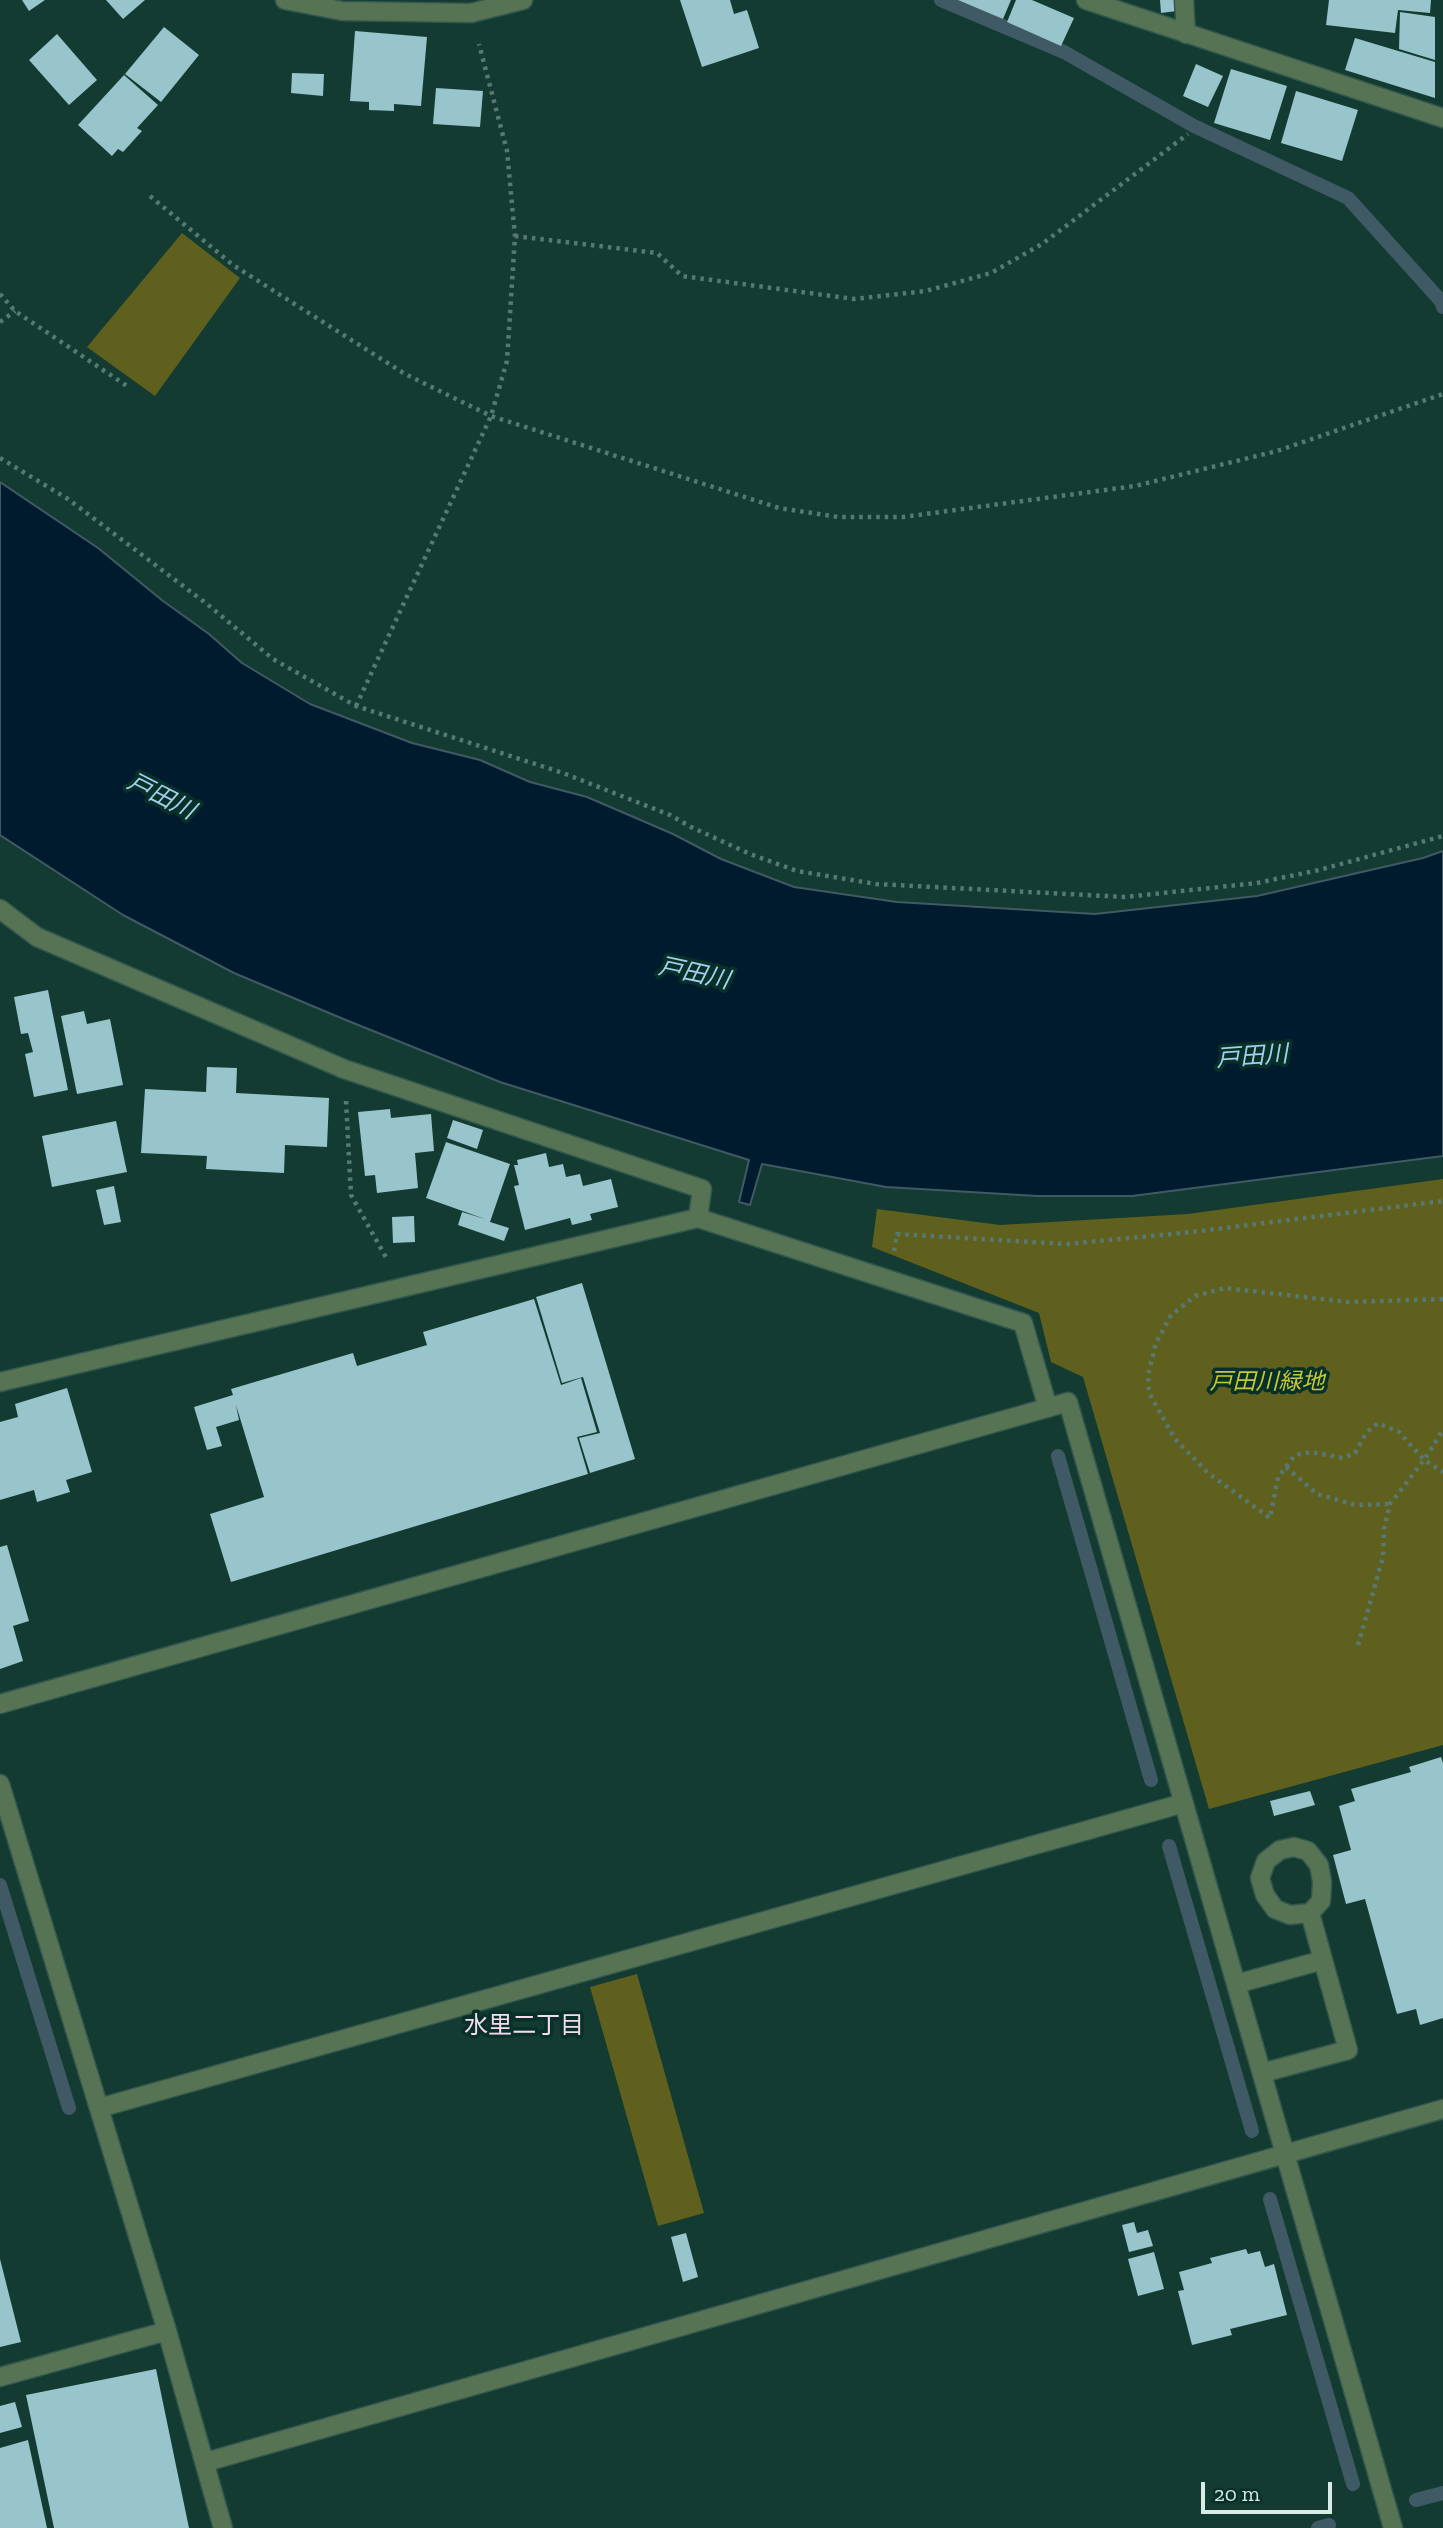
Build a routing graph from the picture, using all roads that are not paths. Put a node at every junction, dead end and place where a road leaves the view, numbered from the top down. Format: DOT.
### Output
graph roads {
  1 [pos="285,0"];
  2 [pos="523,0"];
  3 [pos="1086,0"];
  4 [pos="1184,0"];
  5 [pos="1186,34"];
  6 [pos="1443,118"];
  7 [pos="0,909"];
  8 [pos="698,1218"];
  9 [pos="0,1382"];
  10 [pos="1048,1408"];
  11 [pos="0,1704"];
  12 [pos="0,1784"];
  13 [pos="1184,1803"];
  14 [pos="1310,1913"];
  15 [pos="1323,1960"];
  16 [pos="1236,1984"];
  17 [pos="1262,2073"];
  18 [pos="99,2108"];
  19 [pos="1443,2109"];
  20 [pos="1285,2154"];
  21 [pos="167,2331"];
  22 [pos="0,2377"];
  23 [pos="206,2462"];
  24 [pos="223,2528"];
  25 [pos="1393,2528"];
  1 -- 2 [label="street"];
  3 -- 5 [label="street"];
  4 -- 5 [label="street"];
  5 -- 6 [label="street"];
  7 -- 8 [label="street"];
  8 -- 9 [label="street"];
  8 -- 10 [label="street"];
  10 -- 11 [label="street"];
  10 -- 13 [label="street"];
  12 -- 18 [label="street"];
  13 -- 16 [label="street"];
  13 -- 18 [label="street"];
  14 -- 15 [label="street"];
  15 -- 16 [label="street"];
  15 -- 17 [label="street"];
  16 -- 17 [label="street"];
  17 -- 20 [label="street"];
  18 -- 21 [label="street"];
  19 -- 20 [label="street"];
  20 -- 23 [label="street"];
  20 -- 25 [label="street"];
  21 -- 22 [label="street"];
  21 -- 23 [label="street"];
  23 -- 24 [label="street"];
}
